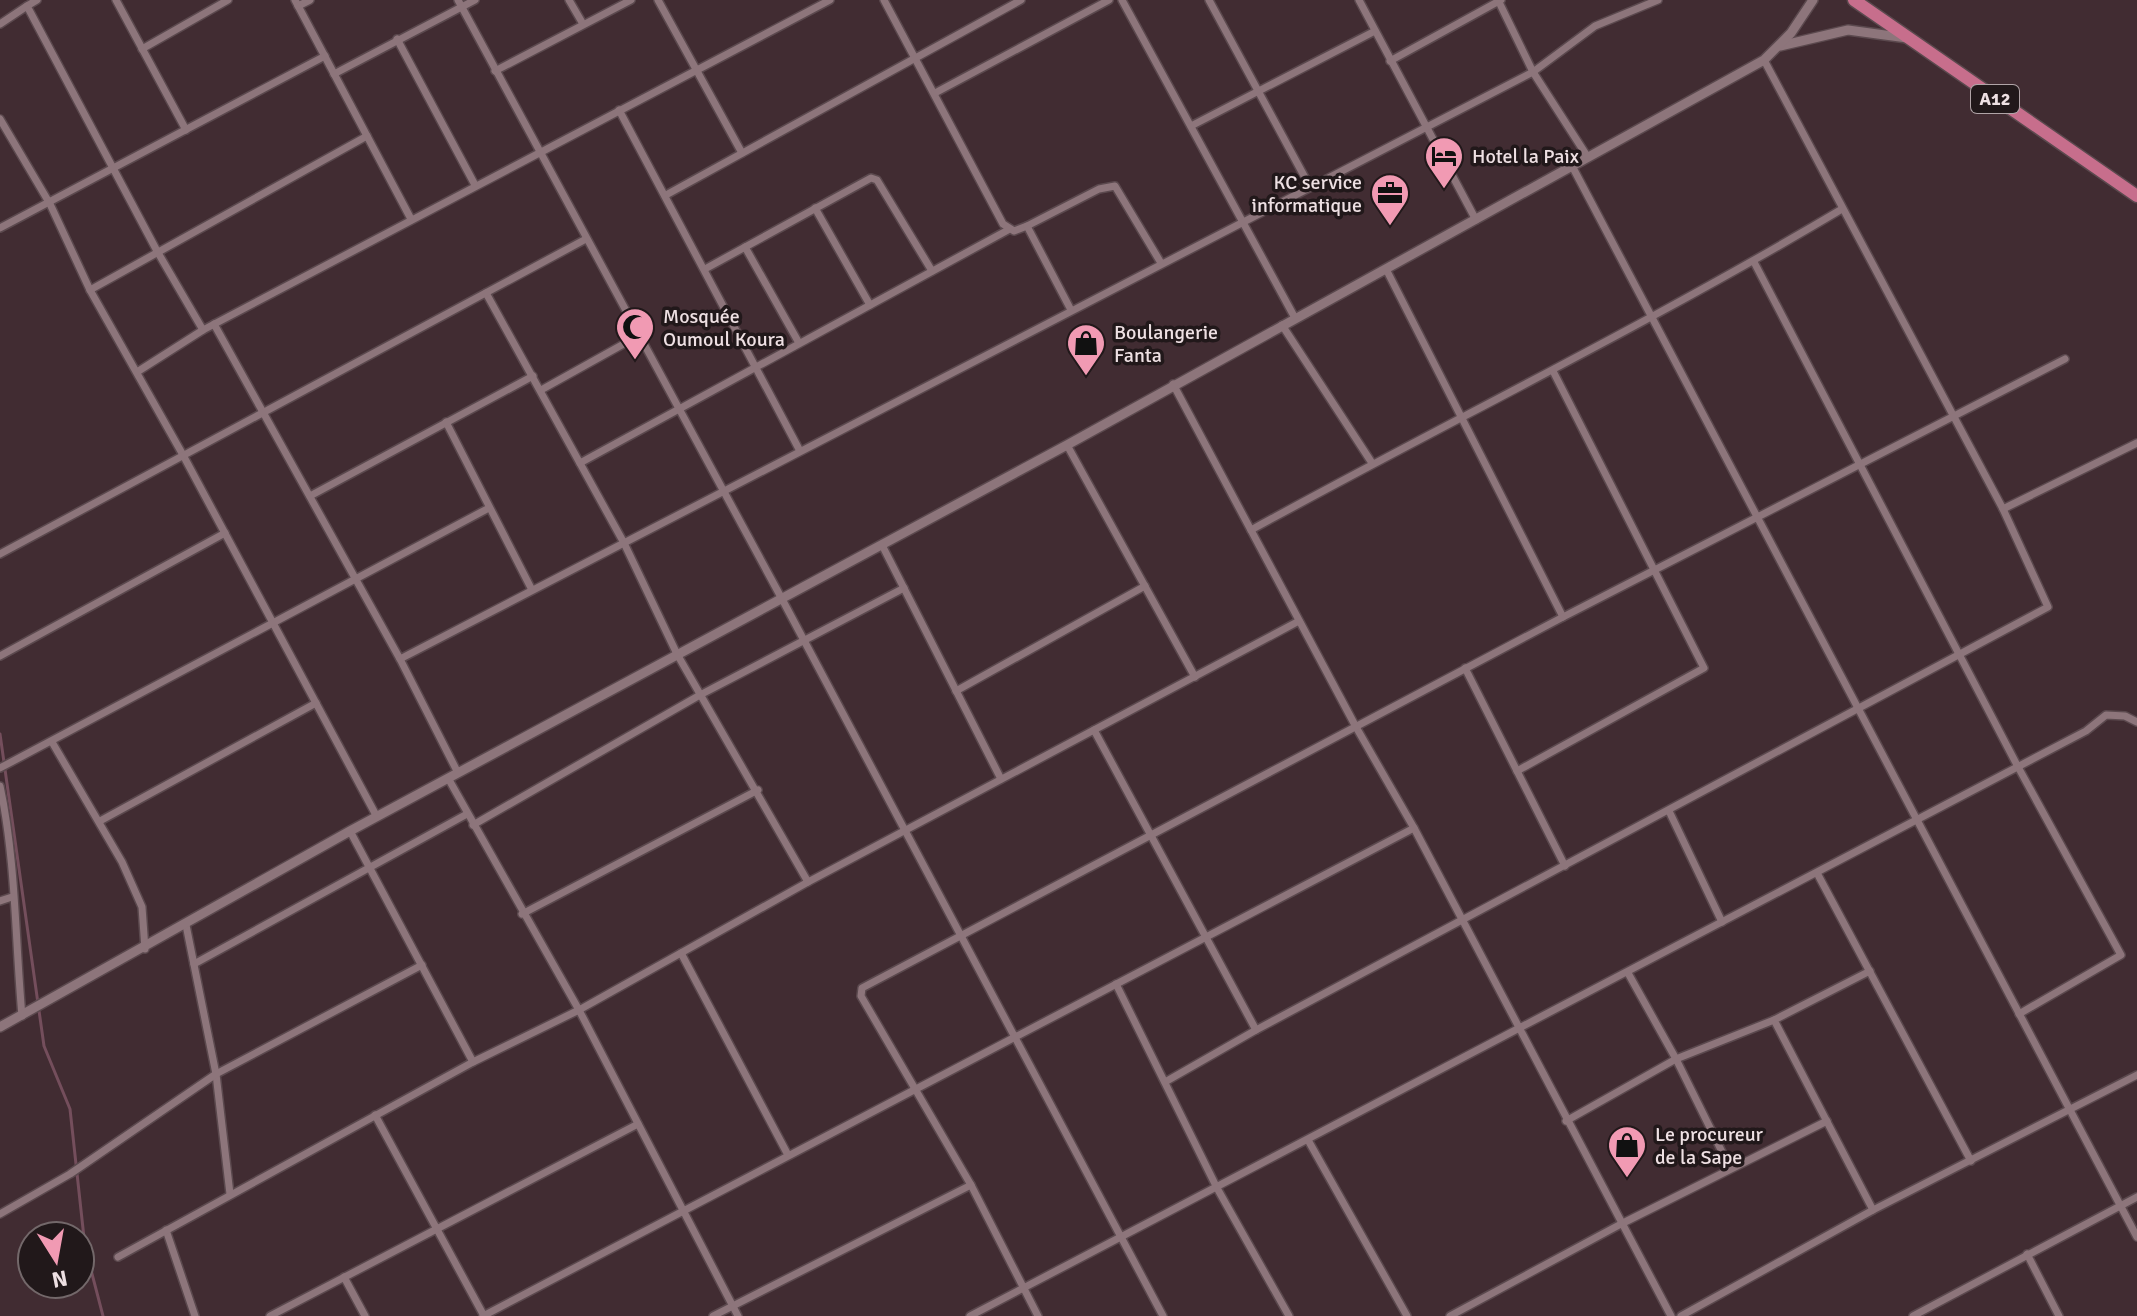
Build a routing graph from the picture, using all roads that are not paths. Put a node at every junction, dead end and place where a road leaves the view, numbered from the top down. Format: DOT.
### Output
graph roads {
  1 [pos="37,0"];
  2 [pos="116,0"];
  3 [pos="228,0"];
  4 [pos="310,0"];
  5 [pos="475,0"];
  6 [pos="569,0"];
  7 [pos="631,0"];
  8 [pos="658,0"];
  9 [pos="830,0"];
  10 [pos="884,0"];
  11 [pos="1021,0"];
  12 [pos="1109,0"];
  13 [pos="1122,0"];
  14 [pos="1209,0"];
  15 [pos="1359,0"];
  16 [pos="1499,0"];
  17 [pos="1658,0"];
  18 [pos="1813,0"];
  19 [pos="1854,0"];
  20 [pos="296,3"];
  21 [pos="460,3"];
  22 [pos="27,6"];
  23 [pos="0,24"];
  24 [pos="583,24"];
  25 [pos="1375,31"];
  26 [pos="397,39"];
  27 [pos="1910,39"];
  28 [pos="1776,47"];
  29 [pos="142,49"];
  30 [pos="325,56"];
  31 [pos="916,57"];
  32 [pos="1764,60"];
  33 [pos="1390,61"];
  34 [pos="697,69"];
  35 [pos="495,71"];
  36 [pos="1533,72"];
  37 [pos="334,74"];
  38 [pos="1259,92"];
  39 [pos="935,93"];
  40 [pos="619,110"];
  41 [pos="0,119"];
  42 [pos="1424,125"];
  43 [pos="1191,126"];
  44 [pos="186,130"];
  45 [pos="367,136"];
  46 [pos="538,151"];
  47 [pos="742,153"];
  48 [pos="1587,156"];
  49 [pos="1571,164"];
  50 [pos="115,168"];
  51 [pos="475,185"];
  52 [pos="1309,185"];
  53 [pos="666,195"];
  54 [pos="2137,196"];
  55 [pos="50,204"];
  56 [pos="815,208"];
  57 [pos="1842,209"];
  58 [pos="411,219"];
  59 [pos="1476,220"];
  60 [pos="1242,221"];
  61 [pos="1027,226"];
  62 [pos="0,228"];
  63 [pos="1008,230"];
  64 [pos="586,239"];
  65 [pos="745,247"];
  66 [pos="157,251"];
  67 [pos="1754,262"];
  68 [pos="1161,263"];
  69 [pos="705,269"];
  70 [pos="1386,269"];
  71 [pos="932,271"];
  72 [pos="90,290"];
  73 [pos="486,293"];
  74 [pos="870,305"];
  75 [pos="1071,310"];
  76 [pos="1651,316"];
  77 [pos="1295,318"];
  78 [pos="214,324"];
  79 [pos="1282,325"];
  80 [pos="203,330"];
  81 [pos="638,336"];
  82 [pos="799,343"];
  83 [pos="2065,359"];
  84 [pos="756,366"];
  85 [pos="1553,371"];
  86 [pos="137,372"];
  87 [pos="533,376"];
  88 [pos="1173,384"];
  89 [pos="541,390"];
  90 [pos="678,410"];
  91 [pos="263,412"];
  92 [pos="1955,417"];
  93 [pos="1461,418"];
  94 [pos="446,422"];
  95 [pos="2137,443"];
  96 [pos="1067,445"];
  97 [pos="800,451"];
  98 [pos="183,455"];
  99 [pos="580,463"];
  100 [pos="1372,463"];
  101 [pos="1860,467"];
  102 [pos="722,491"];
  103 [pos="310,496"];
  104 [pos="489,508"];
  105 [pos="2003,509"];
  106 [pos="1758,517"];
  107 [pos="1251,530"];
  108 [pos="225,533"];
  109 [pos="624,543"];
  110 [pos="882,545"];
  111 [pos="0,554"];
  112 [pos="1652,572"];
  113 [pos="356,579"];
  114 [pos="1145,586"];
  115 [pos="904,588"];
  116 [pos="532,590"];
  117 [pos="782,599"];
  118 [pos="1563,617"];
  119 [pos="1299,621"];
  120 [pos="272,622"];
  121 [pos="803,640"];
  122 [pos="677,654"];
  123 [pos="1961,654"];
  124 [pos="0,656"];
  125 [pos="400,659"];
  126 [pos="1465,668"];
  127 [pos="1195,677"];
  128 [pos="956,691"];
  129 [pos="700,695"];
  130 [pos="316,703"];
  131 [pos="1861,709"];
  132 [pos="2137,722"];
  133 [pos="1356,727"];
  134 [pos="1094,730"];
  135 [pos="52,742"];
  136 [pos="2017,765"];
  137 [pos="0,768"];
  138 [pos="1517,771"];
  139 [pos="453,775"];
  140 [pos="1001,779"];
  141 [pos="0,786"];
  142 [pos="758,790"];
  143 [pos="1669,811"];
  144 [pos="467,814"];
  145 [pos="377,817"];
  146 [pos="100,821"];
  147 [pos="1916,821"];
  148 [pos="473,825"];
  149 [pos="1414,828"];
  150 [pos="350,831"];
  151 [pos="903,831"];
  152 [pos="1151,835"];
  153 [pos="1565,866"];
  154 [pos="370,867"];
  155 [pos="1817,873"];
  156 [pos="808,882"];
  157 [pos="12,897"];
  158 [pos="0,901"];
  159 [pos="522,914"];
  160 [pos="1464,921"];
  161 [pos="1722,922"];
  162 [pos="186,925"];
  163 [pos="959,937"];
  164 [pos="1205,937"];
  165 [pos="145,949"];
  166 [pos="681,953"];
  167 [pos="194,964"];
  168 [pos="422,965"];
  169 [pos="1870,971"];
  170 [pos="1628,973"];
  171 [pos="1116,984"];
  172 [pos="579,1010"];
  173 [pos="2019,1014"];
  174 [pos="22,1016"];
  175 [pos="1774,1020"];
  176 [pos="0,1027"];
  177 [pos="1521,1029"];
  178 [pos="1256,1030"];
  179 [pos="1016,1036"];
  180 [pos="1676,1059"];
  181 [pos="473,1062"];
  182 [pos="216,1074"];
  183 [pos="2137,1075"];
  184 [pos="1165,1082"];
  185 [pos="915,1088"];
  186 [pos="2071,1109"];
  187 [pos="375,1115"];
  188 [pos="1566,1121"];
  189 [pos="1827,1121"];
  190 [pos="638,1124"];
  191 [pos="1308,1140"];
  192 [pos="788,1155"];
  193 [pos="1971,1161"];
  194 [pos="1730,1168"];
  195 [pos="971,1185"];
  196 [pos="1217,1188"];
  197 [pos="230,1194"];
  198 [pos="2137,1197"];
  199 [pos="2120,1206"];
  200 [pos="682,1210"];
  201 [pos="1873,1210"];
  202 [pos="0,1214"];
  203 [pos="1621,1224"];
  204 [pos="437,1229"];
  205 [pos="166,1230"];
  206 [pos="1121,1235"];
  207 [pos="2137,1237"];
  208 [pos="2027,1254"];
  209 [pos="118,1257"];
  210 [pos="344,1277"];
  211 [pos="1023,1288"];
  212 [pos="732,1306"];
  213 [pos="1927,1308"];
  214 [pos="195,1316"];
  215 [pos="270,1316"];
  216 [pos="365,1316"];
  217 [pos="484,1316"];
  218 [pos="713,1316"];
  219 [pos="738,1316"];
  220 [pos="970,1316"];
  221 [pos="1038,1316"];
  222 [pos="1163,1316"];
  223 [pos="1289,1316"];
  224 [pos="1407,1316"];
  225 [pos="1450,1316"];
  226 [pos="1671,1316"];
  227 [pos="1681,1316"];
  228 [pos="1913,1316"];
  229 [pos="1932,1316"];
  230 [pos="2059,1316"];
  1 -- 22 [label="street"];
  2 -- 29 [label="street"];
  3 -- 29 [label="street"];
  4 -- 20 [label="street"];
  5 -- 21 [label="street"];
  6 -- 24 [label="street"];
  7 -- 24 [label="street"];
  8 -- 34 [label="street"];
  9 -- 34 [label="street"];
  10 -- 31 [label="street"];
  11 -- 31 [label="street"];
  12 -- 39 [label="street"];
  13 -- 43 [label="street"];
  14 -- 38 [label="street"];
  15 -- 25 [label="street"];
  16 -- 33 [label="street"];
  16 -- 36 [label="street"];
  17 -- 36 [label="street"];
  18 -- 28 [label="street"];
  19 -- 27 [label="main road, A12"];
  20 -- 30 [label="street"];
  21 -- 26 [label="street"];
  21 -- 35 [label="street"];
  22 -- 23 [label="street"];
  22 -- 50 [label="street"];
  24 -- 35 [label="street"];
  25 -- 33 [label="street"];
  25 -- 38 [label="street"];
  26 -- 37 [label="street"];
  26 -- 51 [label="street"];
  27 -- 28 [label="street"];
  27 -- 54 [label="main road, A12"];
  28 -- 32 [label="street"];
  29 -- 44 [label="street"];
  30 -- 37 [label="street"];
  30 -- 44 [label="street"];
  31 -- 39 [label="street"];
  31 -- 47 [label="street"];
  32 -- 48 [label="street"];
  32 -- 57 [label="street"];
  33 -- 42 [label="street"];
  34 -- 40 [label="street"];
  34 -- 47 [label="street"];
  35 -- 46 [label="street"];
  36 -- 42 [label="street"];
  36 -- 48 [label="street"];
  37 -- 45 [label="street"];
  38 -- 43 [label="street"];
  38 -- 52 [label="street"];
  39 -- 63 [label="street"];
  40 -- 46 [label="street"];
  40 -- 53 [label="street"];
  41 -- 55 [label="street"];
  42 -- 52 [label="street"];
  42 -- 59 [label="street"];
  43 -- 60 [label="street"];
  44 -- 50 [label="street"];
  45 -- 58 [label="street"];
  45 -- 66 [label="street"];
  46 -- 51 [label="street"];
  46 -- 64 [label="street"];
  47 -- 53 [label="street"];
  48 -- 49 [label="street"];
  49 -- 59 [label="street"];
  49 -- 76 [label="street"];
  50 -- 55 [label="street"];
  50 -- 66 [label="street"];
  51 -- 58 [label="street"];
  52 -- 60 [label="street"];
  53 -- 69 [label="street"];
  55 -- 62 [label="street"];
  55 -- 72 [label="street"];
  56 -- 65 [label="street"];
  56 -- 71 [label="street"];
  56 -- 74 [label="street"];
  57 -- 67 [label="street"];
  57 -- 92 [label="street"];
  58 -- 78 [label="street"];
  59 -- 70 [label="street"];
  60 -- 68 [label="street"];
  60 -- 77 [label="street"];
  61 -- 63 [label="street"];
  61 -- 68 [label="street"];
  61 -- 75 [label="street"];
  63 -- 71 [label="street"];
  64 -- 73 [label="street"];
  64 -- 81 [label="street"];
  65 -- 69 [label="street"];
  65 -- 82 [label="street"];
  66 -- 72 [label="street"];
  66 -- 80 [label="street"];
  67 -- 76 [label="street"];
  67 -- 101 [label="street"];
  68 -- 75 [label="street"];
  69 -- 84 [label="street"];
  70 -- 77 [label="street"];
  70 -- 93 [label="street"];
  71 -- 74 [label="street"];
  72 -- 86 [label="street"];
  73 -- 87 [label="street"];
  73 -- 91 [label="street"];
  74 -- 82 [label="street"];
  75 -- 97 [label="street"];
  76 -- 85 [label="street"];
  76 -- 106 [label="street"];
  77 -- 79 [label="street"];
  78 -- 80 [label="street"];
  78 -- 91 [label="street"];
  79 -- 88 [label="street"];
  79 -- 100 [label="street"];
  80 -- 86 [label="street"];
  81 -- 89 [label="street"];
  81 -- 90 [label="street"];
  82 -- 84 [label="street"];
  83 -- 92 [label="street"];
  84 -- 90 [label="street"];
  84 -- 97 [label="street"];
  85 -- 93 [label="street"];
  85 -- 112 [label="street"];
  86 -- 98 [label="street"];
  87 -- 89 [label="street"];
  87 -- 94 [label="street"];
  88 -- 96 [label="street"];
  88 -- 107 [label="street"];
  89 -- 99 [label="street"];
  90 -- 99 [label="street"];
  90 -- 102 [label="street"];
  91 -- 98 [label="street"];
  91 -- 103 [label="street"];
  92 -- 101 [label="street"];
  92 -- 105 [label="street"];
  93 -- 100 [label="street"];
  93 -- 118 [label="street"];
  94 -- 103 [label="street"];
  94 -- 104 [label="street"];
  95 -- 105 [label="street"];
  96 -- 110 [label="street"];
  96 -- 114 [label="street"];
  97 -- 102 [label="street"];
  98 -- 108 [label="street"];
  98 -- 111 [label="street"];
  99 -- 109 [label="street"];
  100 -- 107 [label="street"];
  101 -- 106 [label="street"];
  101 -- 123 [label="street"];
  102 -- 109 [label="street"];
  102 -- 117 [label="street"];
  103 -- 113 [label="street"];
  104 -- 113 [label="street"];
  104 -- 116 [label="street"];
  105 -- 123 [label="street"];
  106 -- 112 [label="street"];
  106 -- 131 [label="street"];
  107 -- 119 [label="street"];
  108 -- 120 [label="street"];
  108 -- 124 [label="street"];
  109 -- 116 [label="street"];
  109 -- 122 [label="street"];
  110 -- 115 [label="street"];
  110 -- 117 [label="street"];
  112 -- 118 [label="street"];
  112 -- 138 [label="street"];
  113 -- 120 [label="street"];
  113 -- 125 [label="street"];
  114 -- 127 [label="street"];
  114 -- 128 [label="street"];
  115 -- 121 [label="street"];
  115 -- 128 [label="street"];
  116 -- 125 [label="street"];
  117 -- 121 [label="street"];
  117 -- 122 [label="street"];
  118 -- 126 [label="street"];
  119 -- 127 [label="street"];
  119 -- 133 [label="street"];
  120 -- 130 [label="street"];
  120 -- 135 [label="street"];
  121 -- 129 [label="street"];
  121 -- 151 [label="street"];
  122 -- 129 [label="street"];
  122 -- 139 [label="street"];
  123 -- 131 [label="street"];
  123 -- 136 [label="street"];
  125 -- 139 [label="street"];
  126 -- 133 [label="street"];
  126 -- 138 [label="street"];
  127 -- 134 [label="street"];
  128 -- 140 [label="street"];
  129 -- 142 [label="street"];
  129 -- 148 [label="street"];
  130 -- 145 [label="street"];
  130 -- 146 [label="street"];
  131 -- 143 [label="street"];
  131 -- 147 [label="street"];
  132 -- 136 [label="street"];
  133 -- 149 [label="street"];
  133 -- 152 [label="street"];
  134 -- 140 [label="street"];
  134 -- 152 [label="street"];
  135 -- 137 [label="street"];
  135 -- 146 [label="street"];
  136 -- 147 [label="street"];
  136 -- 173 [label="street"];
  138 -- 153 [label="street"];
  139 -- 144 [label="street"];
  139 -- 145 [label="street"];
  140 -- 151 [label="street"];
  141 -- 157 [label="street"];
  142 -- 156 [label="street"];
  142 -- 159 [label="street"];
  143 -- 153 [label="street"];
  143 -- 161 [label="street"];
  144 -- 148 [label="street"];
  144 -- 154 [label="street"];
  145 -- 150 [label="street"];
  146 -- 165 [label="street"];
  147 -- 155 [label="street"];
  147 -- 173 [label="street"];
  148 -- 159 [label="street"];
  149 -- 160 [label="street"];
  149 -- 164 [label="street"];
  150 -- 154 [label="street"];
  150 -- 162 [label="street"];
  151 -- 156 [label="street"];
  151 -- 163 [label="street"];
  152 -- 163 [label="street"];
  152 -- 164 [label="street"];
  153 -- 160 [label="street"];
  154 -- 167 [label="street"];
  154 -- 168 [label="street"];
  155 -- 161 [label="street"];
  155 -- 169 [label="street"];
  156 -- 166 [label="street"];
  157 -- 158 [label="street"];
  157 -- 174 [label="street"];
  159 -- 172 [label="street"];
  160 -- 177 [label="street"];
  160 -- 178 [label="street"];
  161 -- 170 [label="street"];
  162 -- 165 [label="street"];
  162 -- 167 [label="street"];
  163 -- 179 [label="street"];
  163 -- 185 [label="street"];
  164 -- 171 [label="street"];
  164 -- 178 [label="street"];
  165 -- 174 [label="street"];
  166 -- 172 [label="street"];
  166 -- 192 [label="street"];
  167 -- 182 [label="street"];
  168 -- 181 [label="street"];
  168 -- 182 [label="street"];
  169 -- 175 [label="street"];
  169 -- 193 [label="street"];
  170 -- 177 [label="street"];
  170 -- 180 [label="street"];
  171 -- 179 [label="street"];
  171 -- 184 [label="street"];
  172 -- 181 [label="street"];
  172 -- 190 [label="street"];
  173 -- 186 [label="street"];
  174 -- 176 [label="street"];
  175 -- 180 [label="street"];
  175 -- 189 [label="street"];
  177 -- 188 [label="street"];
  177 -- 191 [label="street"];
  178 -- 184 [label="street"];
  179 -- 185 [label="street"];
  179 -- 206 [label="street"];
  180 -- 188 [label="street"];
  180 -- 194 [label="street"];
  181 -- 187 [label="street"];
  182 -- 197 [label="street"];
  182 -- 202 [label="street"];
  183 -- 186 [label="street"];
  184 -- 196 [label="street"];
  185 -- 192 [label="street"];
  185 -- 195 [label="street"];
  186 -- 193 [label="street"];
  186 -- 199 [label="street"];
  187 -- 197 [label="street"];
  187 -- 204 [label="street"];
  188 -- 203 [label="street"];
  189 -- 194 [label="street"];
  189 -- 201 [label="street"];
  190 -- 200 [label="street"];
  190 -- 204 [label="street"];
  191 -- 196 [label="street"];
  191 -- 224 [label="street"];
  192 -- 200 [label="street"];
  193 -- 201 [label="street"];
  194 -- 203 [label="street"];
  195 -- 211 [label="street"];
  195 -- 212 [label="street"];
  196 -- 206 [label="street"];
  196 -- 223 [label="street"];
  197 -- 205 [label="street"];
  198 -- 199 [label="street"];
  199 -- 207 [label="street"];
  199 -- 208 [label="street"];
  200 -- 212 [label="street"];
  200 -- 217 [label="street"];
  201 -- 227 [label="street"];
  203 -- 225 [label="street"];
  203 -- 226 [label="street"];
  204 -- 210 [label="street"];
  204 -- 217 [label="street"];
  205 -- 209 [label="street"];
  205 -- 214 [label="street"];
  206 -- 211 [label="street"];
  206 -- 222 [label="street"];
  208 -- 213 [label="street"];
  208 -- 230 [label="street"];
  210 -- 215 [label="street"];
  210 -- 216 [label="street"];
  211 -- 220 [label="street"];
  211 -- 221 [label="street"];
  212 -- 218 [label="street"];
  212 -- 219 [label="street"];
  213 -- 228 [label="street"];
  213 -- 229 [label="street"];
}
